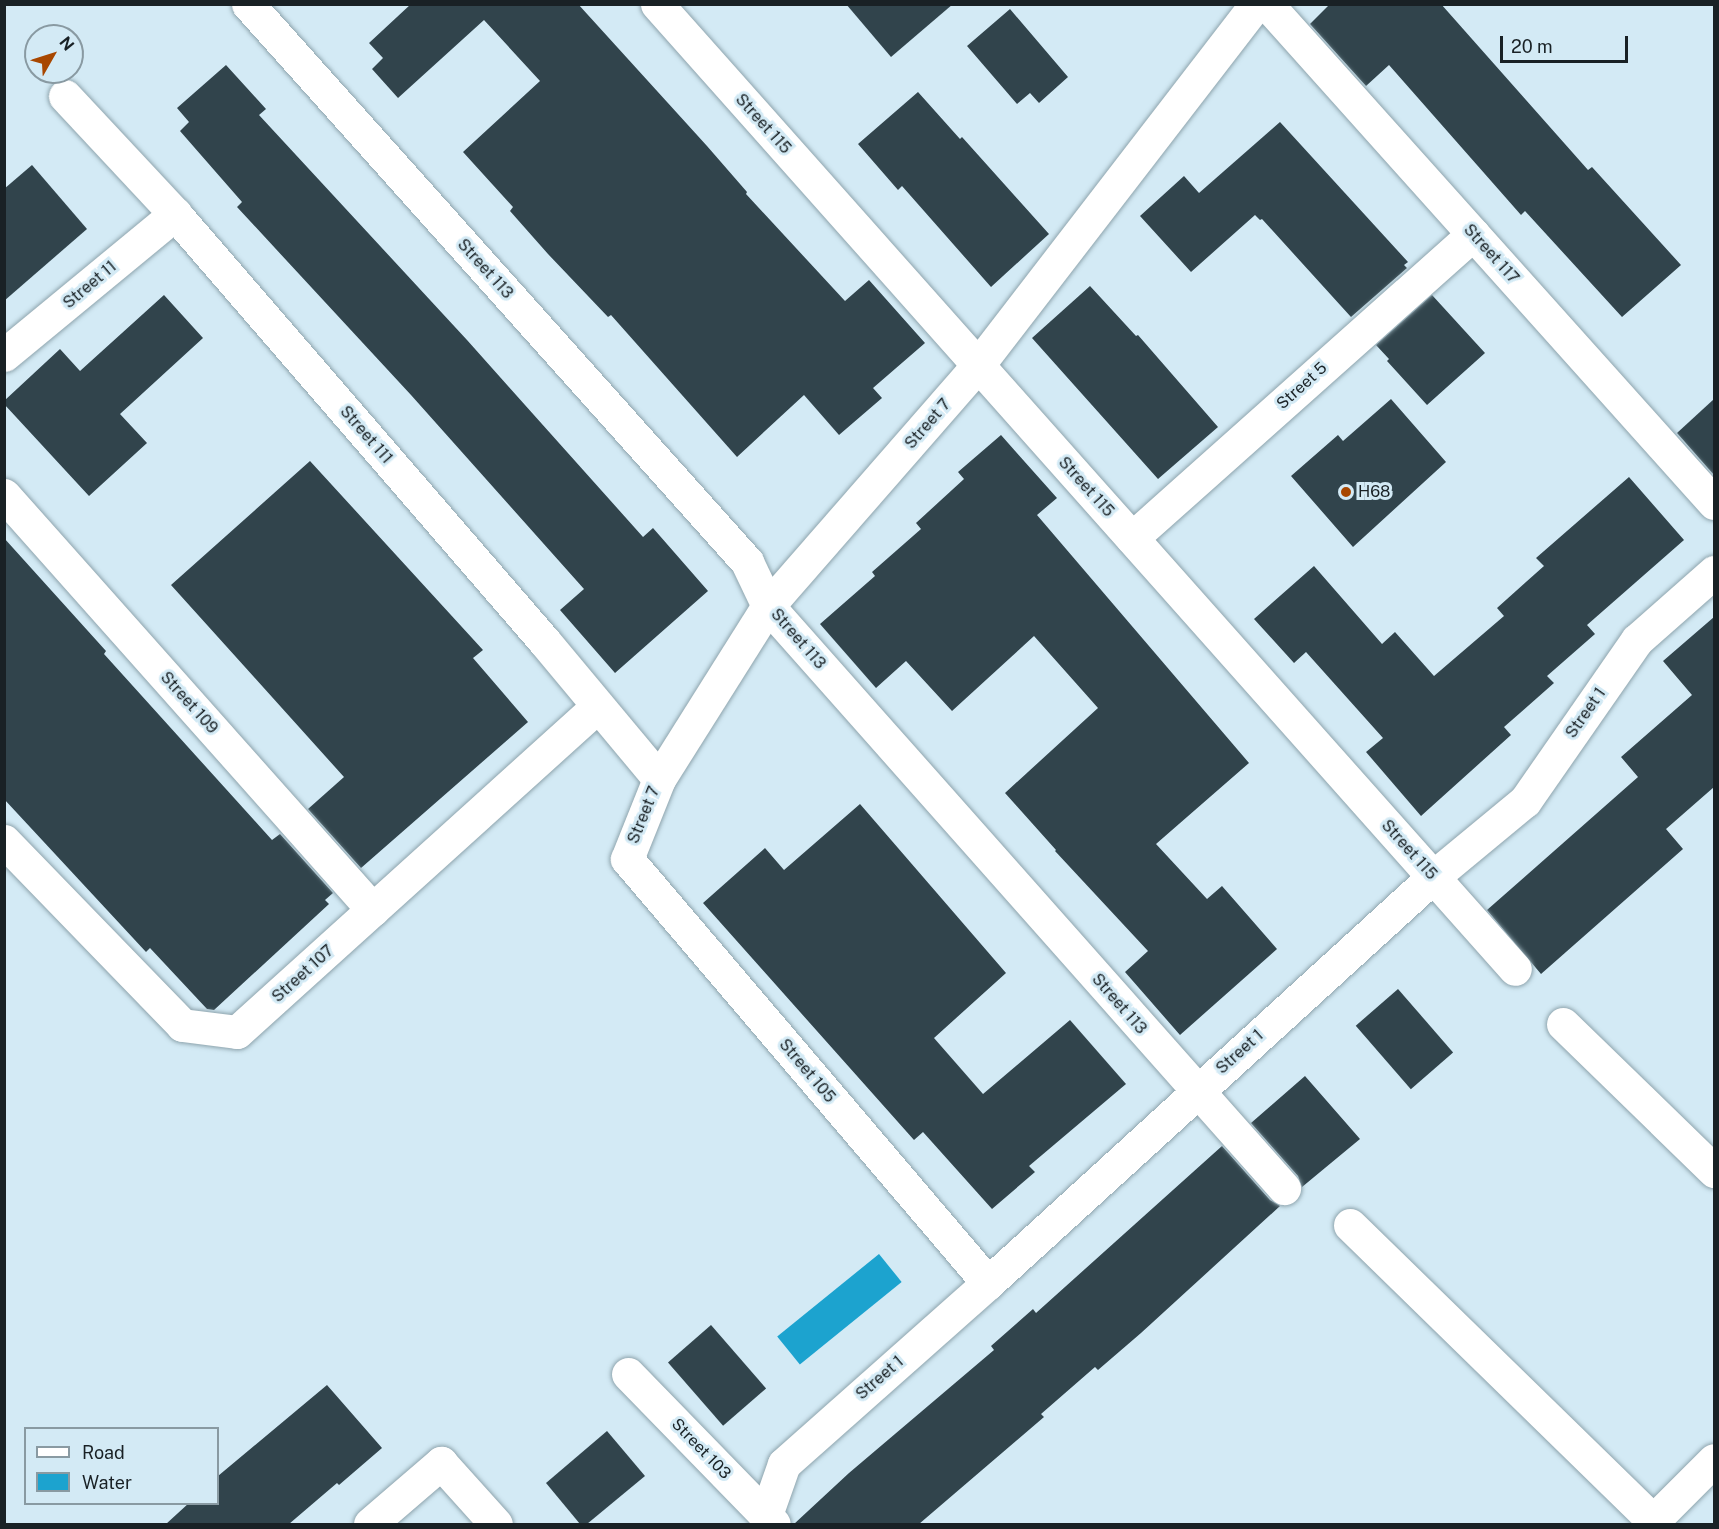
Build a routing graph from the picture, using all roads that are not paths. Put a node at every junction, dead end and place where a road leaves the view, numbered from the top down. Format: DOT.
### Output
graph roads {
  1 [pos="248,4"];
  2 [pos="657,4"];
  3 [pos="1256,4"];
  4 [pos="1267,4"];
  5 [pos="65,96"];
  6 [pos="175,214"];
  7 [pos="1473,234"];
  8 [pos="4,355"];
  9 [pos="978,365"];
  10 [pos="4,495"];
  11 [pos="1714,503"];
  12 [pos="1132,538"];
  13 [pos="1714,572"];
  14 [pos="768,606"];
  15 [pos="598,706"];
  16 [pos="659,780"];
  17 [pos="4,841"];
  18 [pos="627,859"];
  19 [pos="1433,877"];
  20 [pos="373,910"];
  21 [pos="1515,969"];
  22 [pos="1563,1024"];
  23 [pos="1196,1091"];
  24 [pos="1714,1171"];
  25 [pos="1284,1188"];
  26 [pos="1350,1225"];
  27 [pos="988,1283"];
  28 [pos="628,1374"];
  29 [pos="1714,1460"];
  30 [pos="769,1521"];
  31 [pos="1655,1523"];
  32 [pos="370,1524"];
  33 [pos="496,1524"];
  1 -- 14 [label="street, Street 113"];
  2 -- 9 [label="street, Street 115"];
  3 -- 9 [label="street, Street 7"];
  4 -- 7 [label="street, Street 117"];
  5 -- 6 [label="street, Street 111"];
  6 -- 8 [label="street, Street 11"];
  6 -- 15 [label="street, Street 111"];
  7 -- 11 [label="street, Street 117"];
  7 -- 12 [label="street, Street 5"];
  9 -- 12 [label="street, Street 115"];
  9 -- 14 [label="street, Street 7"];
  10 -- 20 [label="street, Street 109"];
  12 -- 19 [label="street, Street 115"];
  13 -- 19 [label="street, Street 1"];
  14 -- 16 [label="street, Street 7"];
  14 -- 23 [label="street, Street 113"];
  15 -- 16 [label="street, Street 111"];
  15 -- 20 [label="street, Street 107"];
  16 -- 18 [label="street, Street 7"];
  17 -- 20 [label="street, Street 107"];
  18 -- 27 [label="street, Street 105"];
  19 -- 21 [label="street, Street 115"];
  19 -- 23 [label="street, Street 1"];
  22 -- 24 [label="street"];
  23 -- 25 [label="street, Street 113"];
  23 -- 27 [label="street, Street 1"];
  26 -- 31 [label="street"];
  27 -- 30 [label="street, Street 1"];
  28 -- 30 [label="street, Street 103"];
  29 -- 31 [label="street"];
  32 -- 33 [label="street"];
}
